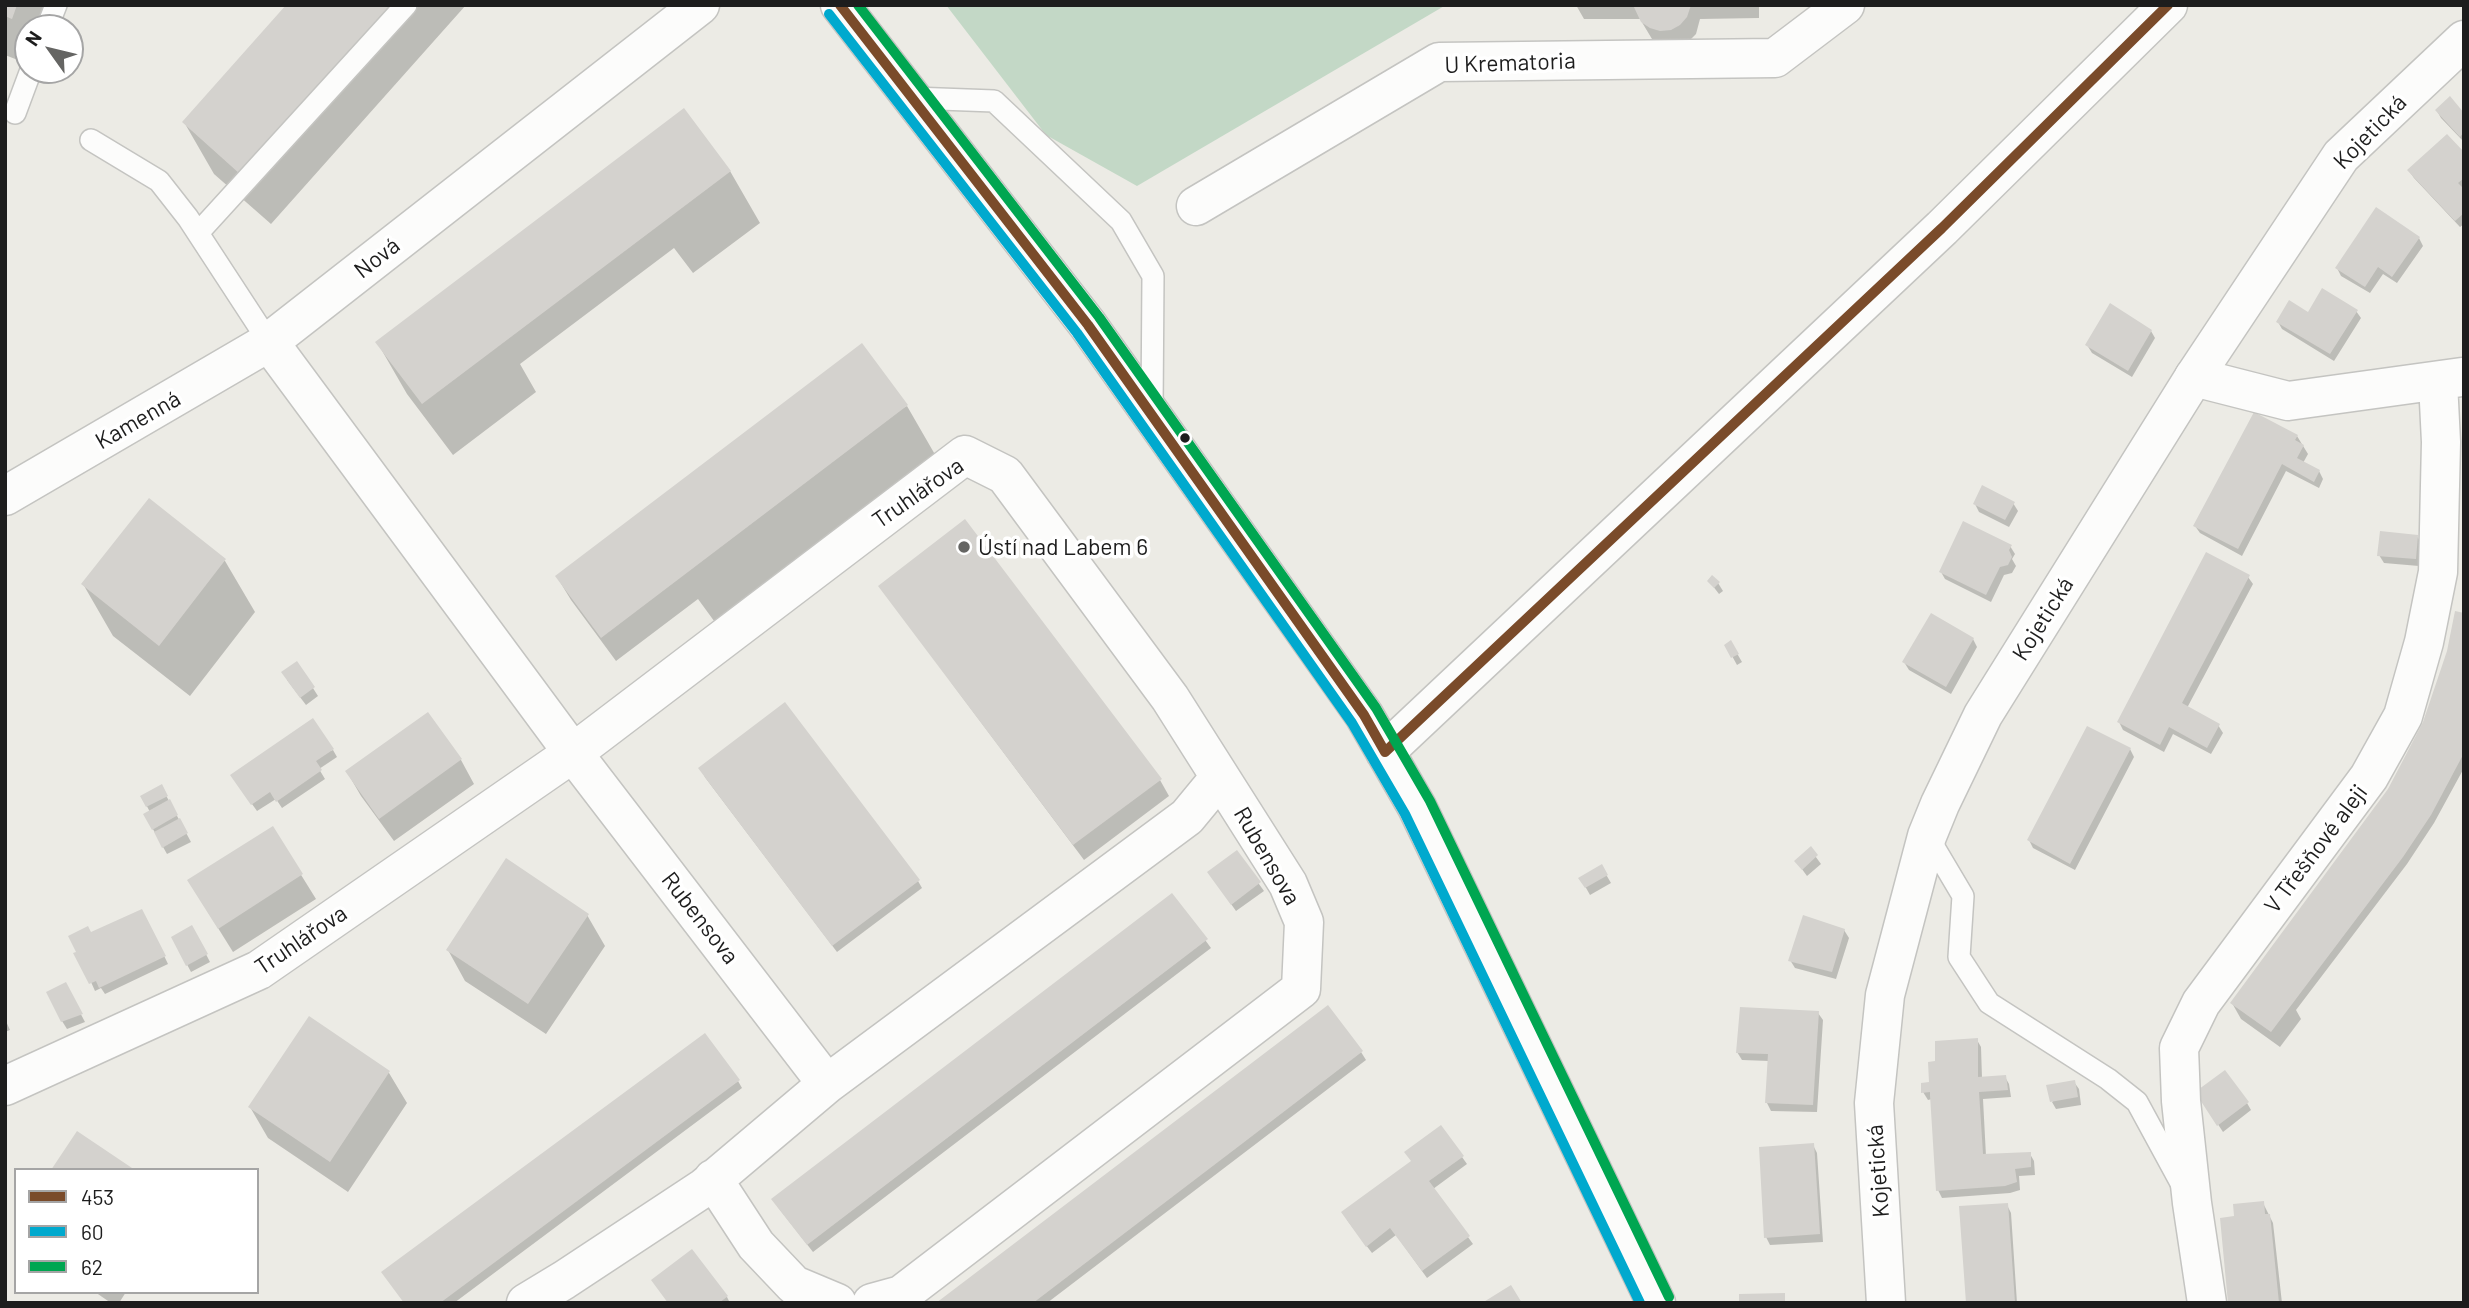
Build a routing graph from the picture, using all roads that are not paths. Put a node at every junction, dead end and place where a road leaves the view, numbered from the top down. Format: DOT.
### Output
graph roads {
  1 [pos="406,5"];
  2 [pos="700,5"];
  3 [pos="840,5"];
  4 [pos="1845,5"];
  5 [pos="2168,5"];
  6 [pos="2464,40"];
  7 [pos="26,84"];
  8 [pos="913,98"];
  9 [pos="15,113"];
  10 [pos="91,140"];
  11 [pos="1196,206"];
  12 [pos="198,233"];
  13 [pos="270,342"];
  14 [pos="2194,377"];
  15 [pos="2451,379"];
  16 [pos="1152,416"];
  17 [pos="5,496"];
  18 [pos="1385,752"];
  19 [pos="573,753"];
  20 [pos="1220,777"];
  21 [pos="1927,836"];
  22 [pos="828,1084"];
  23 [pos="5,1086"];
  24 [pos="713,1179"];
  25 [pos="2192,1203"];
  26 [pos="526,1303"];
  27 [pos="837,1303"];
  28 [pos="872,1303"];
  29 [pos="1656,1303"];
  30 [pos="1886,1303"];
  31 [pos="2207,1303"];
  1 -- 12 [label="lane"];
  2 -- 13 [label="street, Nová"];
  3 -- 8 [label="street"];
  4 -- 11 [label="street, U Krematoria"];
  5 -- 18 [label="street"];
  6 -- 14 [label="street, Kojetická"];
  7 -- 9 [label="lane"];
  8 -- 16 [label="street"];
  8 -- 16 [label="lane"];
  10 -- 12 [label="lane"];
  12 -- 13 [label="lane"];
  13 -- 17 [label="street, Kamenná"];
  13 -- 19 [label="street"];
  14 -- 15 [label="street"];
  14 -- 21 [label="street, Kojetická"];
  15 -- 25 [label="street, V Třešňové aleji"];
  16 -- 18 [label="street"];
  18 -- 29 [label="street"];
  19 -- 20 [label="street, Truhlářova"];
  19 -- 22 [label="street, Rubensova"];
  19 -- 23 [label="street, Truhlářova"];
  20 -- 22 [label="street, Rubensova"];
  20 -- 28 [label="street, Rubensova"];
  21 -- 25 [label="lane"];
  21 -- 30 [label="street, Kojetická"];
  22 -- 24 [label="street, Rubensova"];
  24 -- 26 [label="street, Rubensova"];
  24 -- 27 [label="street"];
  25 -- 31 [label="street, V Třešňové aleji"];
}
